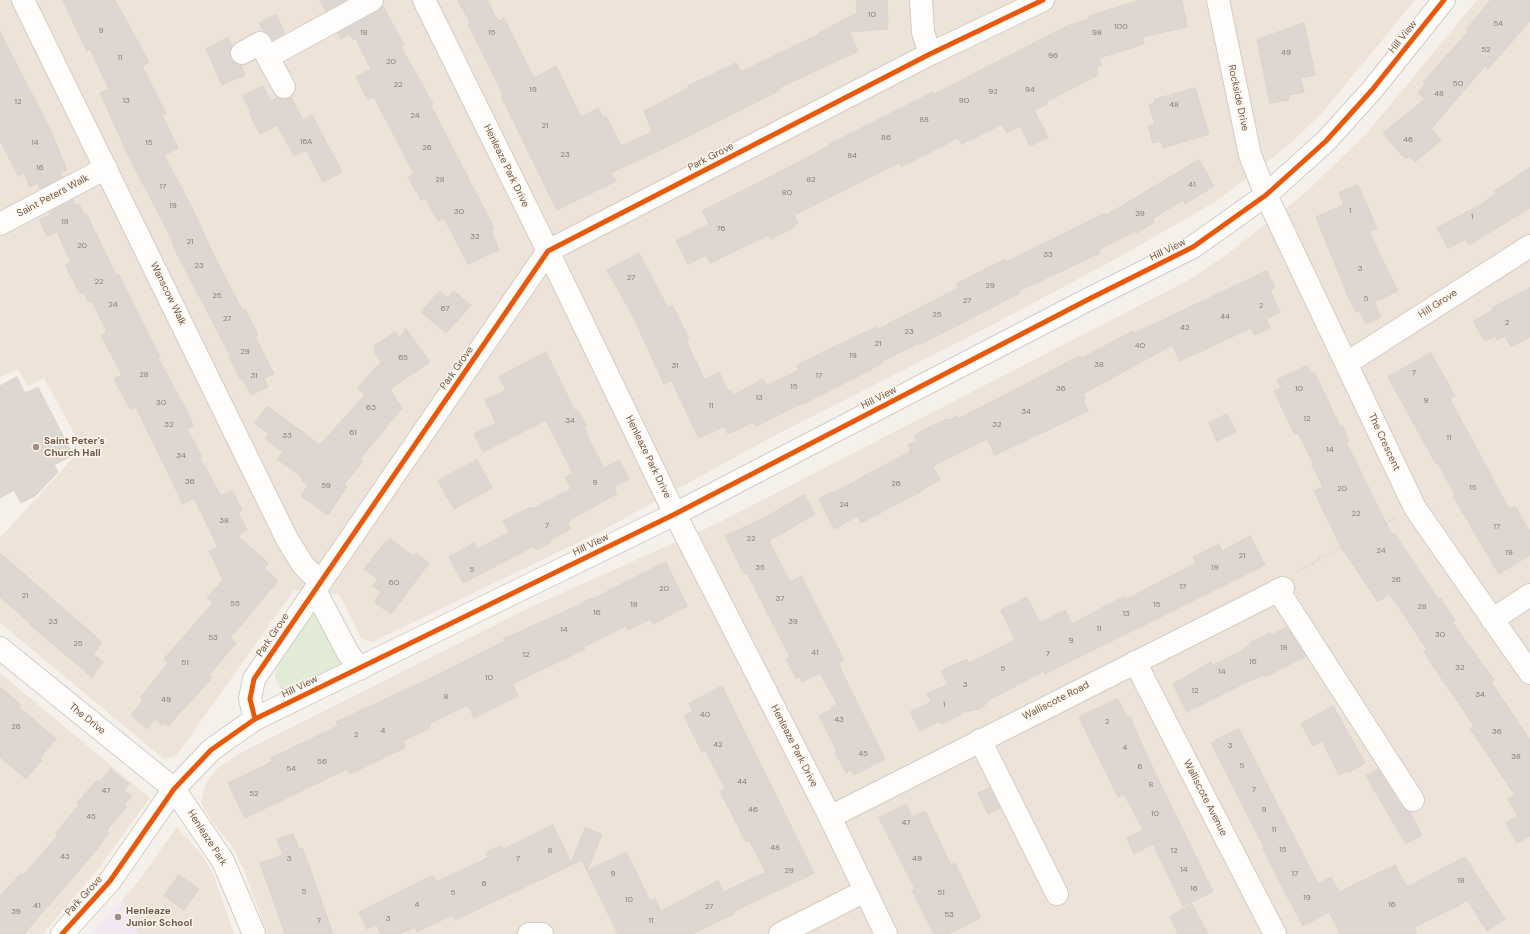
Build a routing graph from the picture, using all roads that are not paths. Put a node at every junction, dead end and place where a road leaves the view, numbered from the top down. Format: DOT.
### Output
graph roads {
  1 [pos="372,0"];
  2 [pos="424,0"];
  3 [pos="920,0"];
  4 [pos="1043,0"];
  5 [pos="1218,0"];
  6 [pos="1444,0"];
  7 [pos="26,1"];
  8 [pos="242,53"];
  9 [pos="930,54"];
  10 [pos="268,56"];
  11 [pos="284,87"];
  12 [pos="106,168"];
  13 [pos="1266,195"];
  14 [pos="0,224"];
  15 [pos="1530,246"];
  16 [pos="548,251"];
  17 [pos="1347,363"];
  18 [pos="675,514"];
  19 [pos="318,586"];
  20 [pos="1530,595"];
  21 [pos="1492,620"];
  22 [pos="0,648"];
  23 [pos="1135,662"];
  24 [pos="360,669"];
  25 [pos="1530,673"];
  26 [pos="255,719"];
  27 [pos="980,740"];
  28 [pos="174,789"];
  29 [pos="1413,800"];
  30 [pos="830,817"];
  31 [pos="865,891"];
  32 [pos="1057,894"];
  33 [pos="62,934"];
  34 [pos="254,934"];
  35 [pos="529,934"];
  36 [pos="542,934"];
  37 [pos="780,934"];
  38 [pos="886,934"];
  39 [pos="1275,934"];
  1 -- 10 [label="street"];
  2 -- 16 [label="street, Henleaze Park Drive"];
  3 -- 9 [label="street"];
  4 -- 9 [label="street, Park Grove"];
  5 -- 13 [label="street, Rockside Drive"];
  6 -- 13 [label="street, Hill View"];
  7 -- 12 [label="street, Wanscow Walk"];
  8 -- 10 [label="street"];
  9 -- 16 [label="street, Park Grove"];
  10 -- 11 [label="street"];
  12 -- 14 [label="street, Saint Peters Walk"];
  12 -- 19 [label="street, Wanscow Walk"];
  13 -- 17 [label="street, The Crescent"];
  13 -- 18 [label="street, Hill View"];
  15 -- 17 [label="street, Hill Grove"];
  16 -- 18 [label="street, Henleaze Park Drive"];
  16 -- 19 [label="street, Park Grove"];
  17 -- 21 [label="street, The Crescent"];
  18 -- 24 [label="street, Hill View"];
  18 -- 30 [label="street, Henleaze Park Drive"];
  19 -- 24 [label="street"];
  19 -- 26 [label="street, Park Grove"];
  20 -- 21 [label="street"];
  21 -- 25 [label="street, The Crescent"];
  22 -- 28 [label="street, The Drive"];
  23 -- 27 [label="street, Walliscote Road"];
  23 -- 29 [label="street, Walliscote Road"];
  23 -- 39 [label="street, Walliscote Avenue"];
  24 -- 26 [label="street, Hill View"];
  26 -- 28 [label="street, Park Grove"];
  27 -- 30 [label="street, Walliscote Road"];
  27 -- 32 [label="street"];
  28 -- 33 [label="street, Park Grove"];
  28 -- 34 [label="street, Henleaze Park"];
  30 -- 31 [label="street, Henleaze Park Drive"];
  31 -- 37 [label="street"];
  31 -- 38 [label="street, Henleaze Park Drive"];
  35 -- 36 [label="street"];
}
